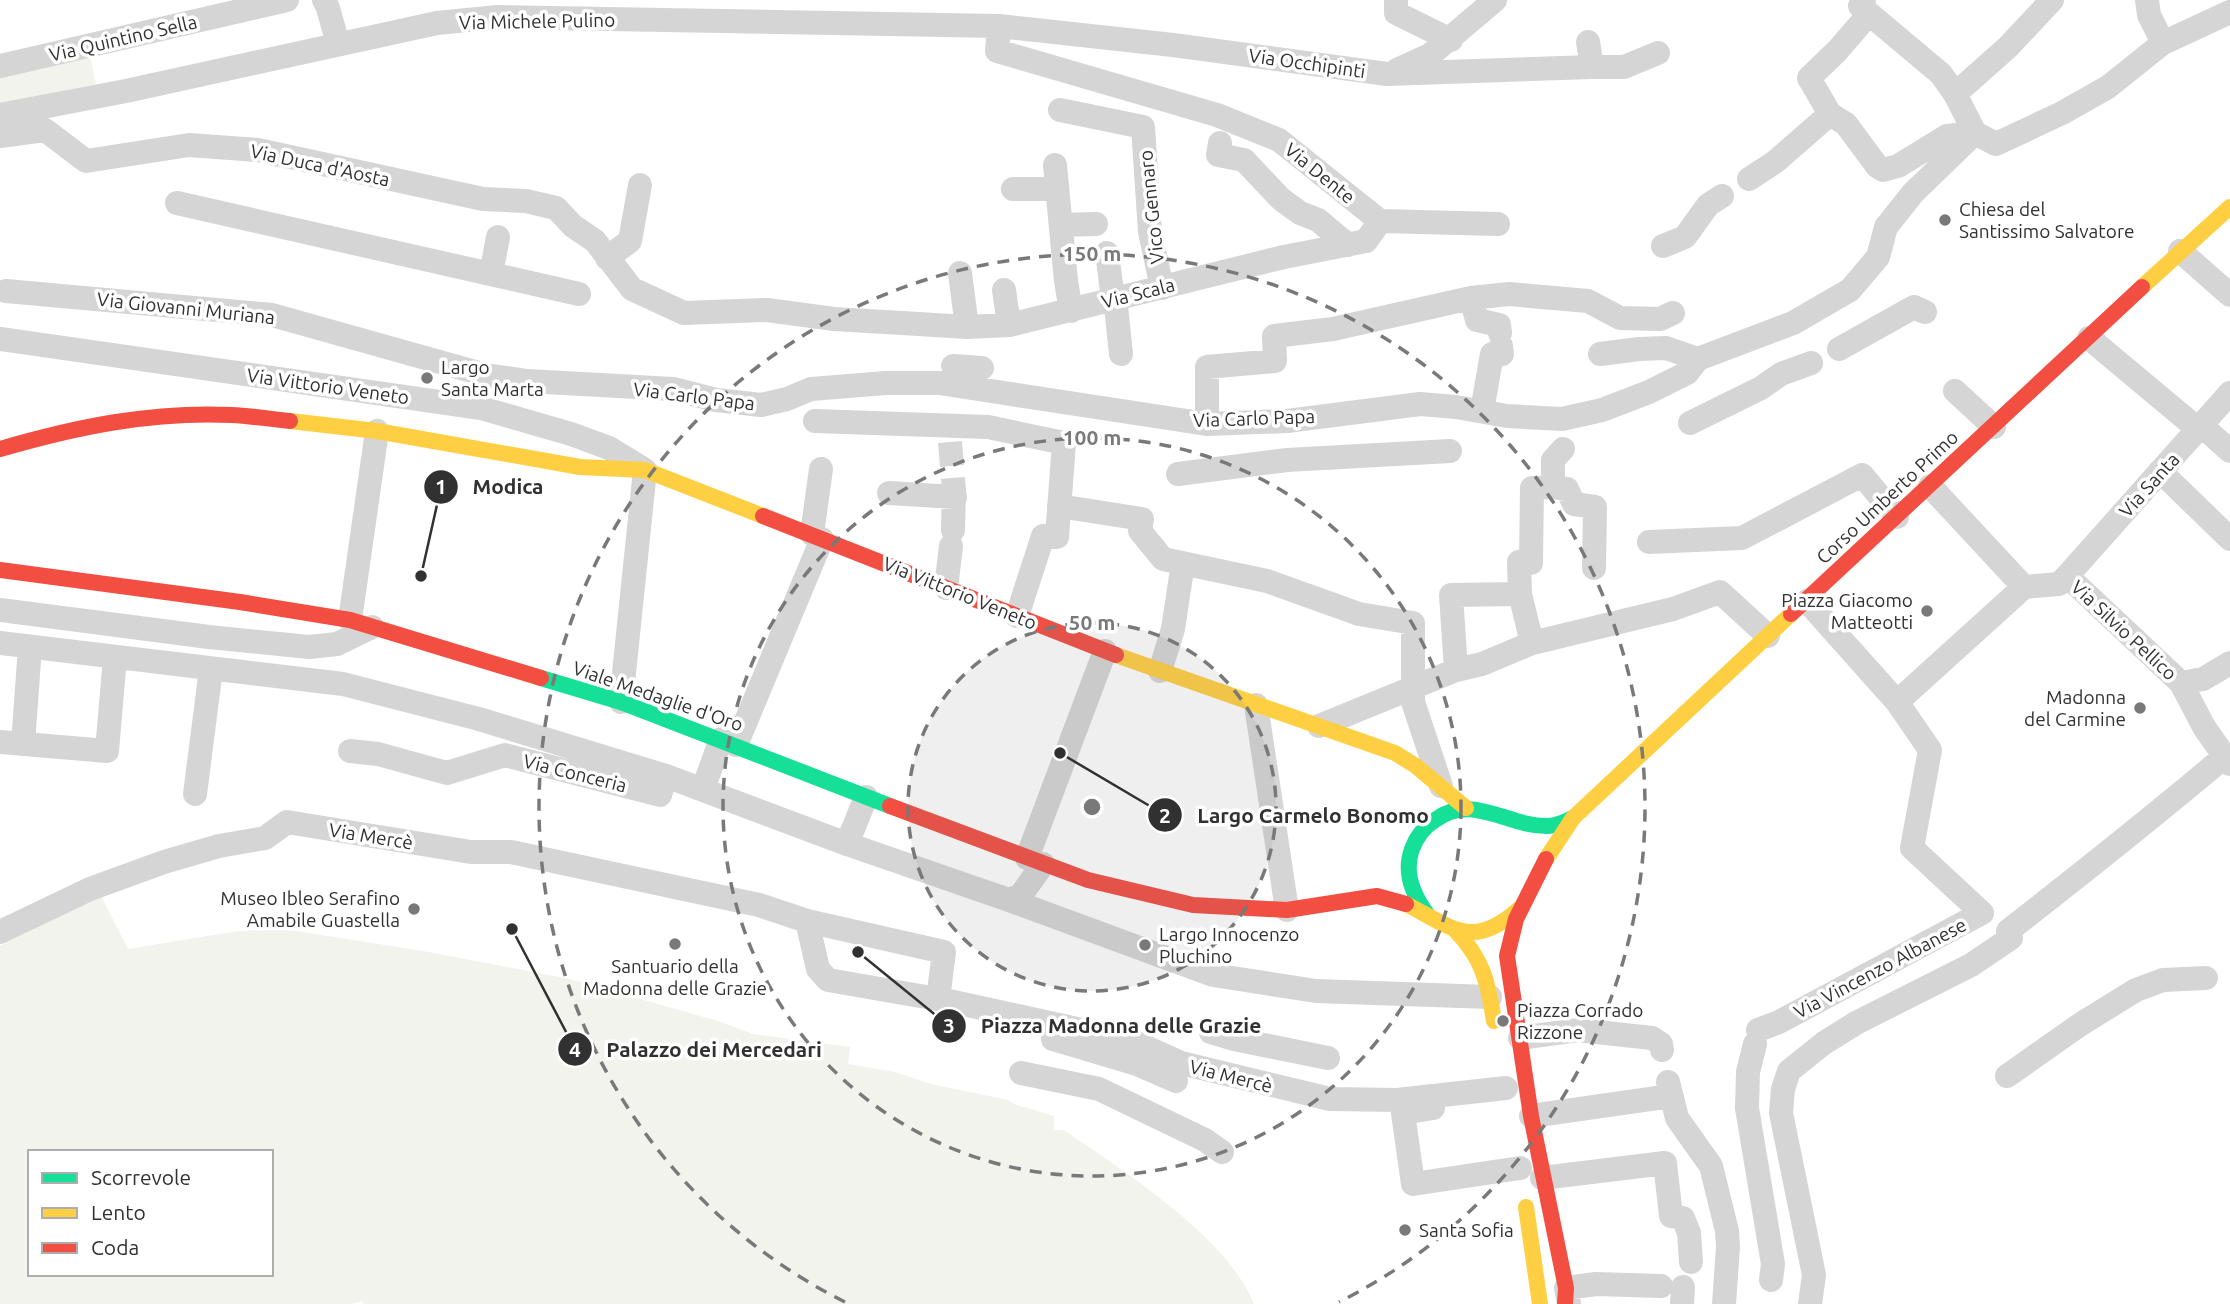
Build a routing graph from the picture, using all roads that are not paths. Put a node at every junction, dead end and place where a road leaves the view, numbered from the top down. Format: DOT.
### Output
graph roads {
  1 [pos="287,0"];
  2 [pos="324,0"];
  3 [pos="1396,0"];
  4 [pos="1495,0"];
  5 [pos="2052,0"];
  6 [pos="2147,0"];
  7 [pos="1867,7"];
  8 [pos="711,10"];
  9 [pos="2230,12"];
  10 [pos="999,26"];
  11 [pos="1451,40"];
  12 [pos="1588,42"];
  13 [pos="2163,43"];
  14 [pos="338,44"];
  15 [pos="1658,53"];
  16 [pos="0,66"];
  17 [pos="1592,67"];
  18 [pos="1387,74"];
  19 [pos="1955,94"];
  20 [pos="1060,110"];
  21 [pos="1830,114"];
  22 [pos="0,115"];
  23 [pos="1976,133"];
  24 [pos="0,136"];
  25 [pos="1220,144"];
  26 [pos="1055,164"];
  27 [pos="1749,179"];
  28 [pos="640,185"];
  29 [pos="1013,189"];
  30 [pos="1057,190"];
  31 [pos="1722,196"];
  32 [pos="177,203"];
  33 [pos="2230,207"];
  34 [pos="1380,221"];
  35 [pos="1096,224"];
  36 [pos="1498,224"];
  37 [pos="1060,225"];
  38 [pos="498,237"];
  39 [pos="1348,245"];
  40 [pos="1663,246"];
  41 [pos="2180,251"];
  42 [pos="1107,253"];
  43 [pos="607,258"];
  44 [pos="960,273"];
  45 [pos="491,274"];
  46 [pos="1161,288"];
  47 [pos="1004,290"];
  48 [pos="6,291"];
  49 [pos="579,294"];
  50 [pos="2230,295"];
  51 [pos="1471,298"];
  52 [pos="1113,299"];
  53 [pos="1071,310"];
  54 [pos="1924,312"];
  55 [pos="1673,313"];
  56 [pos="1009,325"];
  57 [pos="967,327"];
  58 [pos="2089,338"];
  59 [pos="0,339"];
  60 [pos="1839,349"];
  61 [pos="405,352"];
  62 [pos="1121,354"];
  63 [pos="1600,354"];
  64 [pos="1699,359"];
  65 [pos="1811,363"];
  66 [pos="953,366"];
  67 [pos="982,368"];
  68 [pos="486,375"];
  69 [pos="1955,391"];
  70 [pos="2230,393"];
  71 [pos="481,408"];
  72 [pos="1482,411"];
  73 [pos="815,421"];
  74 [pos="1207,424"];
  75 [pos="1690,424"];
  76 [pos="1994,427"];
  77 [pos="2200,428"];
  78 [pos="377,430"];
  79 [pos="0,449"];
  80 [pos="1563,449"];
  81 [pos="1450,451"];
  82 [pos="2230,452"];
  83 [pos="645,470"];
  84 [pos="821,470"];
  85 [pos="2160,471"];
  86 [pos="1178,474"];
  87 [pos="1930,486"];
  88 [pos="1553,487"];
  89 [pos="889,493"];
  90 [pos="1059,506"];
  91 [pos="1897,517"];
  92 [pos="817,537"];
  93 [pos="2230,539"];
  94 [pos="1649,542"];
  95 [pos="1183,563"];
  96 [pos="1594,568"];
  97 [pos="0,570"];
  98 [pos="2063,580"];
  99 [pos="2024,587"];
  100 [pos="946,588"];
  101 [pos="1520,594"];
  102 [pos="1807,601"];
  103 [pos="0,610"];
  104 [pos="1017,616"];
  105 [pos="361,624"];
  106 [pos="1768,636"];
  107 [pos="0,643"];
  108 [pos="1532,643"];
  109 [pos="30,647"];
  110 [pos="1105,651"];
  111 [pos="114,657"];
  112 [pos="2230,663"];
  113 [pos="211,668"];
  114 [pos="1456,670"];
  115 [pos="1160,671"];
  116 [pos="2181,683"];
  117 [pos="1413,687"];
  118 [pos="621,702"];
  119 [pos="1256,705"];
  120 [pos="1903,711"];
  121 [pos="1319,726"];
  122 [pos="729,742"];
  123 [pos="11,743"];
  124 [pos="350,751"];
  125 [pos="2227,761"];
  126 [pos="666,776"];
  127 [pos="1442,788"];
  128 [pos="703,789"];
  129 [pos="195,794"];
  130 [pos="866,797"];
  131 [pos="1466,808"];
  132 [pos="1500,815"];
  133 [pos="1573,818"];
  134 [pos="1525,840"];
  135 [pos="847,844"];
  136 [pos="1531,857"];
  137 [pos="1035,861"];
  138 [pos="1529,893"];
  139 [pos="1009,900"];
  140 [pos="1519,909"];
  141 [pos="1287,910"];
  142 [pos="1427,914"];
  143 [pos="807,921"];
  144 [pos="1455,930"];
  145 [pos="0,932"];
  146 [pos="2206,978"];
  147 [pos="1316,991"];
  148 [pos="1490,997"];
  149 [pos="943,1000"];
  150 [pos="1326,1014"];
  151 [pos="1211,1032"];
  152 [pos="1519,1036"];
  153 [pos="1053,1039"];
  154 [pos="1662,1047"];
  155 [pos="1328,1058"];
  156 [pos="1021,1073"];
  157 [pos="2007,1076"];
  158 [pos="1176,1081"];
  159 [pos="1506,1088"];
  160 [pos="1479,1092"];
  161 [pos="1542,1114"];
  162 [pos="1222,1153"];
  163 [pos="1531,1175"];
  164 [pos="1818,1224"];
  165 [pos="1691,1262"];
  166 [pos="1771,1280"];
  167 [pos="1675,1292"];
  168 [pos="1725,1296"];
  169 [pos="1567,1299"];
  170 [pos="1541,1301"];
  171 [pos="1810,1304"];
  172 [pos="1820,1304"];
  1 -- 16 [label="street, Via Quintino Sella"];
  2 -- 14 [label="street"];
  3 -- 11 [label="street"];
  4 -- 11 [label="street"];
  5 -- 19 [label="street"];
  6 -- 13 [label="street"];
  7 -- 19 [label="street"];
  7 -- 21 [label="street"];
  8 -- 10 [label="street, Via Michele Pulino"];
  8 -- 14 [label="street, Via Michele Pulino"];
  9 -- 13 [label="street"];
  10 -- 18 [label="street, Via Occhipinti"];
  10 -- 34 [label="street, Via Dente"];
  11 -- 18 [label="street"];
  12 -- 17 [label="street"];
  13 -- 23 [label="street"];
  14 -- 22 [label="street, Via Michele Pulino"];
  15 -- 17 [label="street, Via Occhipinti"];
  17 -- 18 [label="street, Via Occhipinti"];
  19 -- 23 [label="street"];
  20 -- 46 [label="street, Vico Gennaro"];
  21 -- 23 [label="street"];
  21 -- 27 [label="street"];
  23 -- 64 [label="street, Via Carlo Papa"];
  24 -- 43 [label="street, Via Duca d'Aosta"];
  25 -- 39 [label="street"];
  26 -- 30 [label="street"];
  28 -- 43 [label="street"];
  29 -- 30 [label="street"];
  30 -- 37 [label="street"];
  31 -- 40 [label="street"];
  32 -- 45 [label="street"];
  33 -- 41 [label="street, Corso Umberto Primo"];
  34 -- 36 [label="street"];
  34 -- 39 [label="street, Via Scala"];
  35 -- 37 [label="street"];
  37 -- 53 [label="street"];
  38 -- 45 [label="street"];
  39 -- 46 [label="street, Via Scala"];
  41 -- 50 [label="street"];
  41 -- 58 [label="street, Corso Umberto Primo"];
  42 -- 52 [label="street"];
  43 -- 57 [label="street, Via Scala"];
  44 -- 57 [label="street"];
  45 -- 49 [label="street"];
  46 -- 52 [label="street, Via Scala"];
  47 -- 56 [label="street"];
  48 -- 61 [label="street, Via Giovanni Muriana"];
  51 -- 55 [label="street"];
  51 -- 72 [label="street"];
  51 -- 74 [label="street"];
  52 -- 53 [label="street, Via Scala"];
  52 -- 62 [label="street"];
  53 -- 56 [label="street, Via Scala"];
  54 -- 60 [label="street"];
  56 -- 57 [label="street, Via Scala"];
  58 -- 76 [label="street, Corso Umberto Primo"];
  58 -- 77 [label="street"];
  59 -- 71 [label="street, Via Vittorio Veneto"];
  61 -- 68 [label="street, Via Carlo Papa"];
  63 -- 64 [label="street"];
  64 -- 72 [label="street, Via Carlo Papa"];
  65 -- 75 [label="street"];
  66 -- 67 [label="street"];
  68 -- 71 [label="street"];
  68 -- 74 [label="street, Via Carlo Papa"];
  69 -- 76 [label="street"];
  70 -- 77 [label="street, Via Santa"];
  71 -- 83 [label="street, Via Vittorio Veneto"];
  72 -- 74 [label="street, Via Carlo Papa"];
  73 -- 90 [label="street"];
  76 -- 87 [label="street, Corso Umberto Primo"];
  77 -- 82 [label="street"];
  77 -- 85 [label="street, Via Santa"];
  78 -- 79 [label="street, Via Vittorio Veneto"];
  78 -- 83 [label="street, Via Vittorio Veneto"];
  78 -- 105 [label="street"];
  80 -- 88 [label="street"];
  81 -- 86 [label="street"];
  83 -- 92 [label="street, Via Vittorio Veneto"];
  83 -- 118 [label="street"];
  84 -- 92 [label="street"];
  85 -- 93 [label="street"];
  85 -- 98 [label="street, Via Santa"];
  87 -- 91 [label="street, Corso Umberto Primo"];
  87 -- 99 [label="street"];
  88 -- 96 [label="street"];
  88 -- 101 [label="street"];
  89 -- 100 [label="street"];
  90 -- 95 [label="street"];
  90 -- 104 [label="street"];
  91 -- 94 [label="street"];
  91 -- 102 [label="street, Corso Umberto Primo"];
  92 -- 100 [label="street, Via Vittorio Veneto"];
  92 -- 122 [label="street"];
  95 -- 115 [label="street"];
  95 -- 117 [label="street"];
  97 -- 105 [label="street, Viale Medaglie d'Oro"];
  98 -- 99 [label="street"];
  98 -- 116 [label="street, Via Silvio Pellico"];
  99 -- 120 [label="street"];
  100 -- 104 [label="street, Via Vittorio Veneto"];
  101 -- 108 [label="street"];
  101 -- 114 [label="street"];
  102 -- 106 [label="street, Corso Umberto Primo"];
  102 -- 120 [label="street"];
  103 -- 105 [label="street"];
  104 -- 110 [label="street, Via Vittorio Veneto"];
  105 -- 118 [label="street, Viale Medaglie d'Oro"];
  106 -- 108 [label="street"];
  106 -- 133 [label="street, Corso Umberto Primo"];
  107 -- 109 [label="street"];
  108 -- 114 [label="street"];
  109 -- 111 [label="street"];
  109 -- 123 [label="street"];
  110 -- 115 [label="street, Via Vittorio Veneto"];
  110 -- 137 [label="street"];
  111 -- 113 [label="street"];
  111 -- 123 [label="street"];
  112 -- 116 [label="street, Via Silvio Pellico"];
  113 -- 126 [label="street"];
  113 -- 129 [label="street"];
  114 -- 117 [label="street"];
  115 -- 119 [label="street, Via Vittorio Veneto"];
  116 -- 125 [label="street"];
  117 -- 121 [label="street"];
  117 -- 127 [label="street"];
  118 -- 122 [label="street, Viale Medaglie d'Oro"];
  119 -- 121 [label="street, Via Vittorio Veneto"];
  119 -- 141 [label="street"];
  120 -- 166 [label="street, Via Vincenzo Albanese"];
  121 -- 127 [label="street, Via Vittorio Veneto"];
  122 -- 128 [label="street"];
  122 -- 130 [label="street, Viale Medaglie d'Oro"];
  124 -- 126 [label="street, Via Conceria"];
  125 -- 171 [label="street"];
  126 -- 128 [label="street"];
  127 -- 131 [label="street, Via Vittorio Veneto"];
  128 -- 135 [label="street"];
  130 -- 135 [label="street"];
  130 -- 137 [label="street, Viale Medaglie d'Oro"];
  131 -- 132 [label="street"];
  131 -- 142 [label="street"];
  132 -- 133 [label="street"];
  132 -- 134 [label="street"];
  133 -- 138 [label="street, Corso Umberto Primo"];
  135 -- 139 [label="street"];
  136 -- 138 [label="street"];
  137 -- 139 [label="street"];
  137 -- 141 [label="street, Viale Medaglie d'Oro"];
  138 -- 140 [label="street, Corso Umberto Primo"];
  139 -- 147 [label="street"];
  140 -- 144 [label="street"];
  140 -- 152 [label="street"];
  141 -- 142 [label="street, Viale Medaglie d'Oro"];
  142 -- 144 [label="street, Viale Medaglie d'Oro"];
  143 -- 145 [label="street, Via Mercè"];
  143 -- 149 [label="street, Via Mercè"];
  143 -- 149 [label="street, Via Mercè"];
  144 -- 148 [label="street"];
  146 -- 157 [label="street"];
  147 -- 148 [label="street"];
  147 -- 150 [label="street"];
  148 -- 152 [label="street"];
  149 -- 160 [label="street, Via Mercè"];
  151 -- 155 [label="street"];
  152 -- 154 [label="street"];
  152 -- 161 [label="street"];
  153 -- 158 [label="street"];
  156 -- 162 [label="street"];
  159 -- 160 [label="street"];
  160 -- 163 [label="street"];
  161 -- 163 [label="street"];
  161 -- 168 [label="street"];
  163 -- 165 [label="street"];
  163 -- 169 [label="street"];
  163 -- 170 [label="street"];
  164 -- 172 [label="street"];
  167 -- 169 [label="street"];
}
